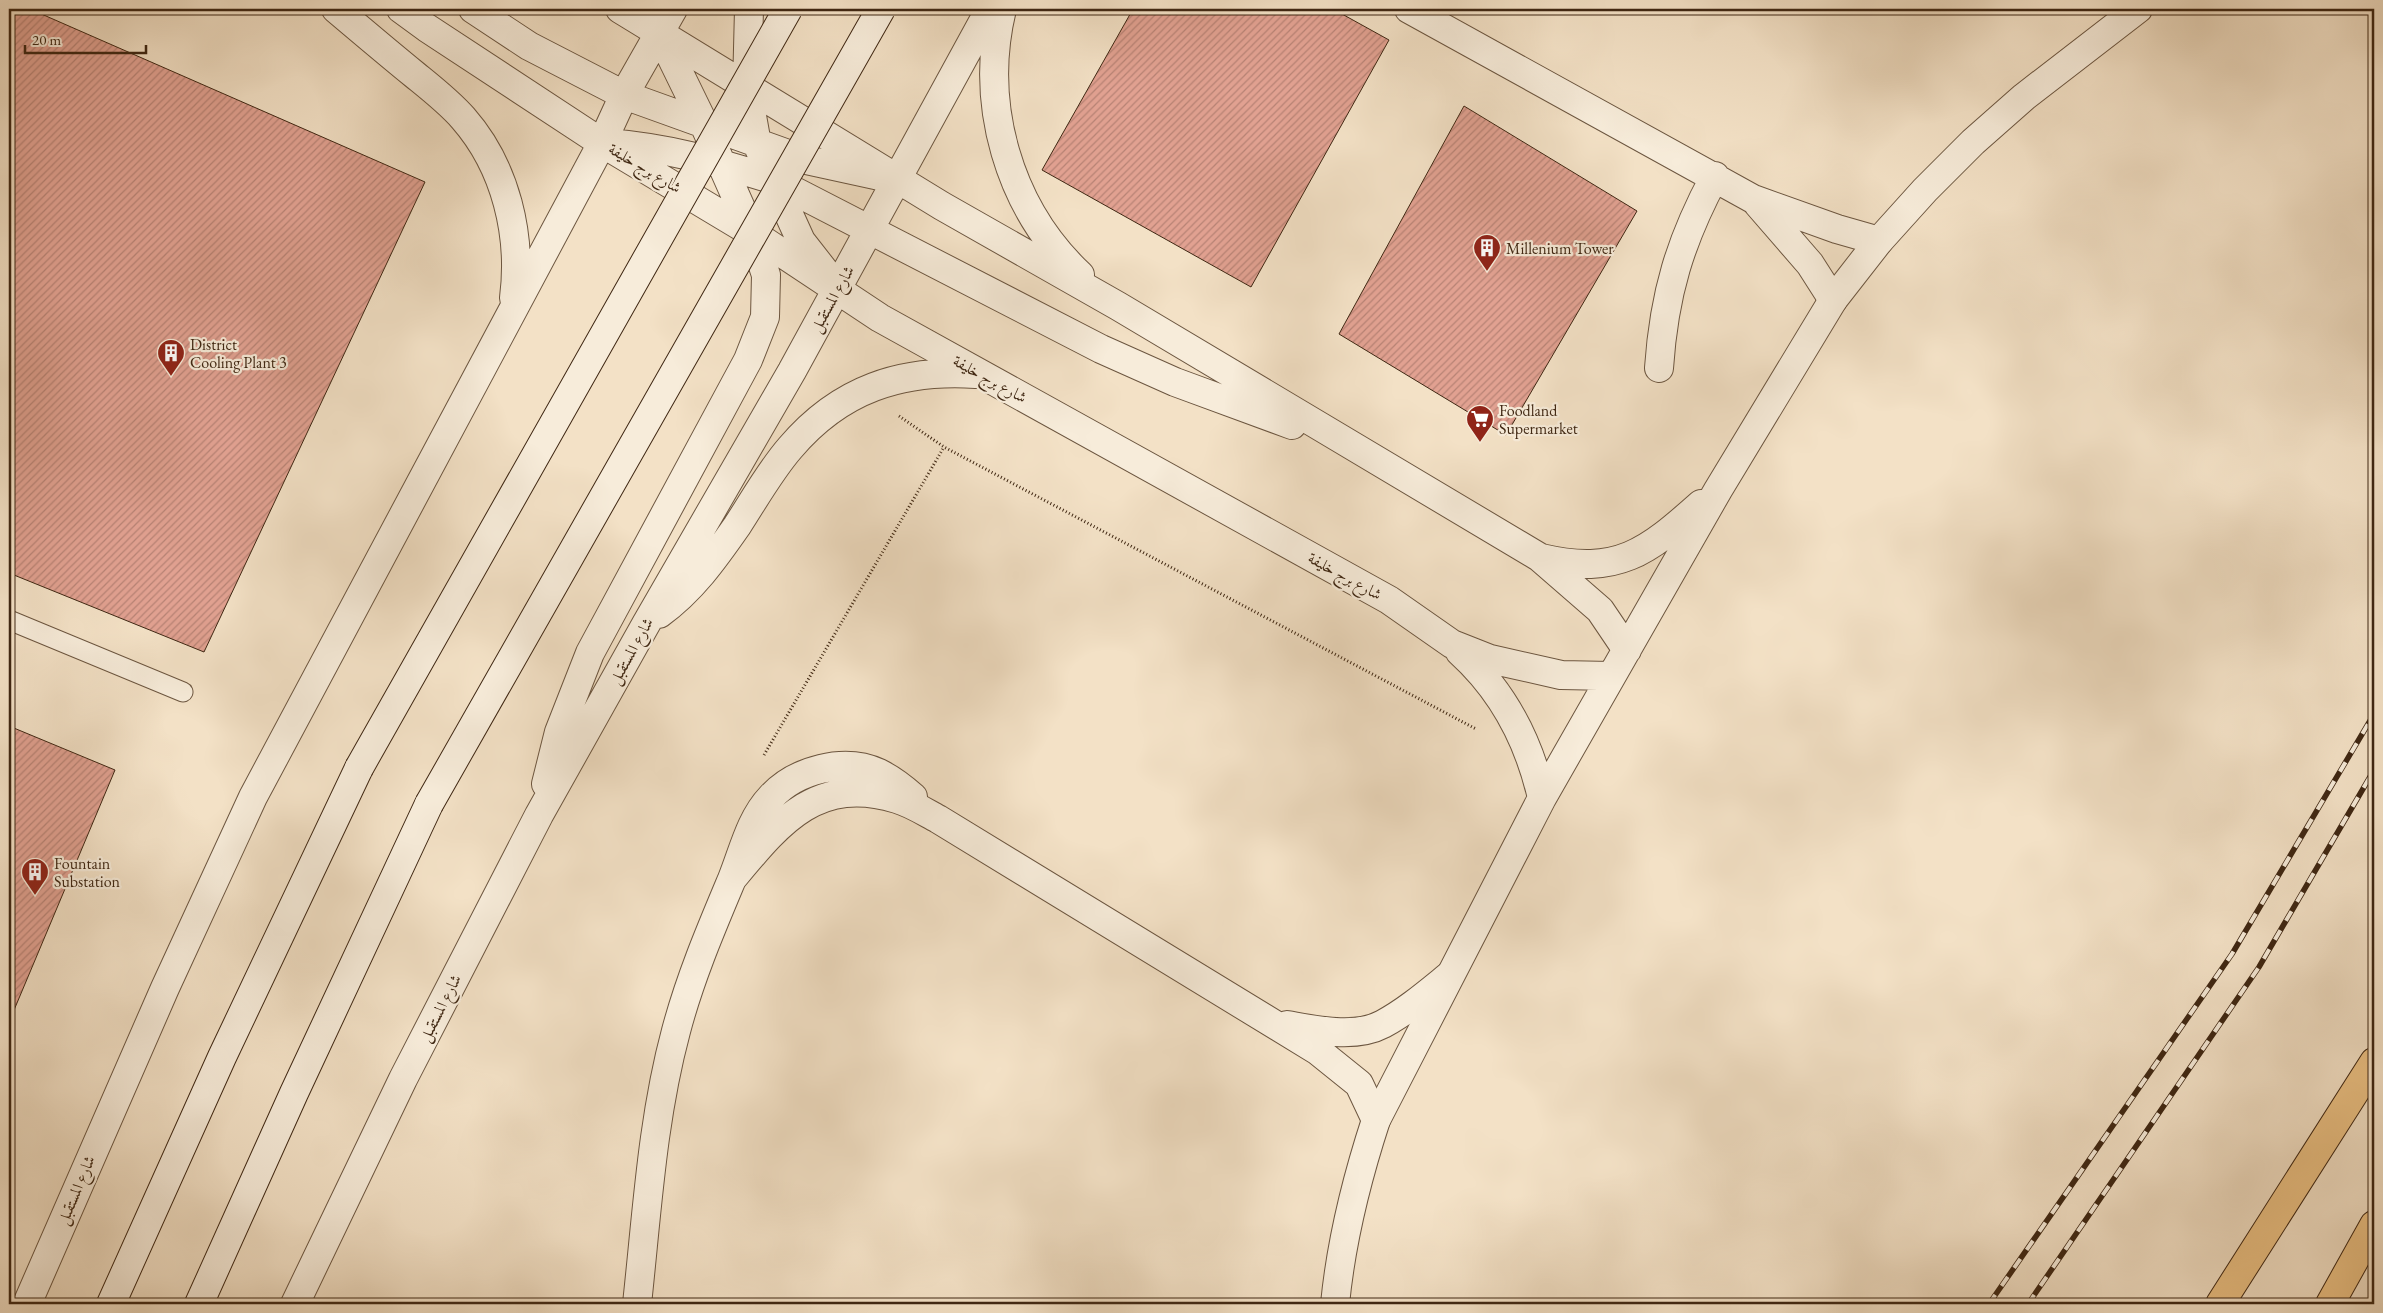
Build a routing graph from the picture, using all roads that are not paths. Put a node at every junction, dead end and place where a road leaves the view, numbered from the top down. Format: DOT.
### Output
graph roads {
  1 [pos="336,9"];
  2 [pos="401,9"];
  3 [pos="473,9"];
  4 [pos="620,9"];
  5 [pos="673,9"];
  6 [pos="749,9"];
  7 [pos="788,9"];
  8 [pos="881,9"];
  9 [pos="990,9"];
  10 [pos="1002,9"];
  11 [pos="1409,9"];
  12 [pos="2138,9"];
  13 [pos="660,34"];
  14 [pos="747,88"];
  15 [pos="624,95"];
  16 [pos="703,122"];
  17 [pos="602,143"];
  18 [pos="757,144"];
  19 [pos="719,161"];
  20 [pos="1715,176"];
  21 [pos="896,178"];
  22 [pos="771,179"];
  23 [pos="1754,199"];
  24 [pos="870,228"];
  25 [pos="752,233"];
  26 [pos="1879,240"];
  27 [pos="837,288"];
  28 [pos="1833,300"];
  29 [pos="1118,306"];
  30 [pos="512,309"];
  31 [pos="1659,368"];
  32 [pos="982,374"];
  33 [pos="1347,444"];
  34 [pos="1718,490"];
  35 [pos="1539,557"];
  36 [pos="9,620"];
  37 [pos="646,624"];
  38 [pos="1452,644"];
  39 [pos="1627,650"];
  40 [pos="1612,676"];
  41 [pos="183,692"];
  42 [pos="1542,798"];
  43 [pos="539,815"];
  44 [pos="1449,976"];
  45 [pos="1271,1021"];
  46 [pos="2374,1062"];
  47 [pos="1376,1120"];
  48 [pos="2374,1226"];
  49 [pos="27,1304"];
  50 [pos="111,1304"];
  51 [pos="199,1304"];
  52 [pos="295,1304"];
  53 [pos="637,1304"];
  54 [pos="1335,1304"];
  55 [pos="2220,1304"];
  56 [pos="2330,1304"];
  1 -- 30 [label="street"];
  2 -- 17 [label="street, شارع برج خليفة"];
  3 -- 15 [label="street"];
  4 -- 13 [label="street"];
  5 -- 13 [label="street, شارع المستقبل"];
  6 -- 14 [label="street"];
  7 -- 50 [label="street, bridge"];
  8 -- 51 [label="street, bridge"];
  9 -- 21 [label="street, شارع المستقبل"];
  10 -- 29 [label="street"];
  11 -- 20 [label="street"];
  12 -- 26 [label="street"];
  13 -- 14 [label="street"];
  13 -- 15 [label="street, شارع المستقبل"];
  13 -- 16 [label="street"];
  14 -- 18 [label="street"];
  14 -- 21 [label="street"];
  15 -- 16 [label="street"];
  15 -- 17 [label="street, شارع المستقبل"];
  16 -- 18 [label="street"];
  16 -- 19 [label="street"];
  17 -- 19 [label="street"];
  17 -- 25 [label="street, شارع برج خليفة"];
  17 -- 30 [label="street, شارع المستقبل"];
  18 -- 21 [label="street"];
  18 -- 22 [label="street"];
  19 -- 22 [label="street"];
  19 -- 25 [label="street"];
  20 -- 23 [label="street"];
  20 -- 31 [label="street"];
  21 -- 24 [label="street, شارع المستقبل"];
  21 -- 29 [label="street"];
  22 -- 24 [label="street"];
  22 -- 27 [label="street"];
  23 -- 26 [label="street"];
  23 -- 28 [label="street"];
  24 -- 27 [label="street, شارع المستقبل"];
  24 -- 33 [label="street"];
  25 -- 27 [label="street, شارع برج خليفة"];
  25 -- 43 [label="street"];
  26 -- 28 [label="street"];
  27 -- 32 [label="street, شارع برج خليفة"];
  27 -- 37 [label="street, شارع المستقبل"];
  28 -- 34 [label="street"];
  29 -- 33 [label="street"];
  30 -- 49 [label="street, شارع المستقبل"];
  32 -- 37 [label="street"];
  32 -- 38 [label="street, شارع برج خليفة"];
  33 -- 35 [label="street"];
  34 -- 35 [label="street"];
  34 -- 39 [label="street"];
  35 -- 39 [label="street"];
  36 -- 41 [label="lane"];
  37 -- 43 [label="street, شارع المستقبل"];
  38 -- 40 [label="street, شارع برج خليفة"];
  38 -- 42 [label="street"];
  39 -- 40 [label="street"];
  40 -- 42 [label="street"];
  42 -- 44 [label="street"];
  43 -- 52 [label="street, شارع المستقبل"];
  44 -- 45 [label="street"];
  44 -- 47 [label="street"];
  45 -- 47 [label="street"];
  45 -- 53 [label="street"];
  46 -- 55 [label="highway"];
  47 -- 54 [label="street"];
  48 -- 56 [label="highway"];
}
